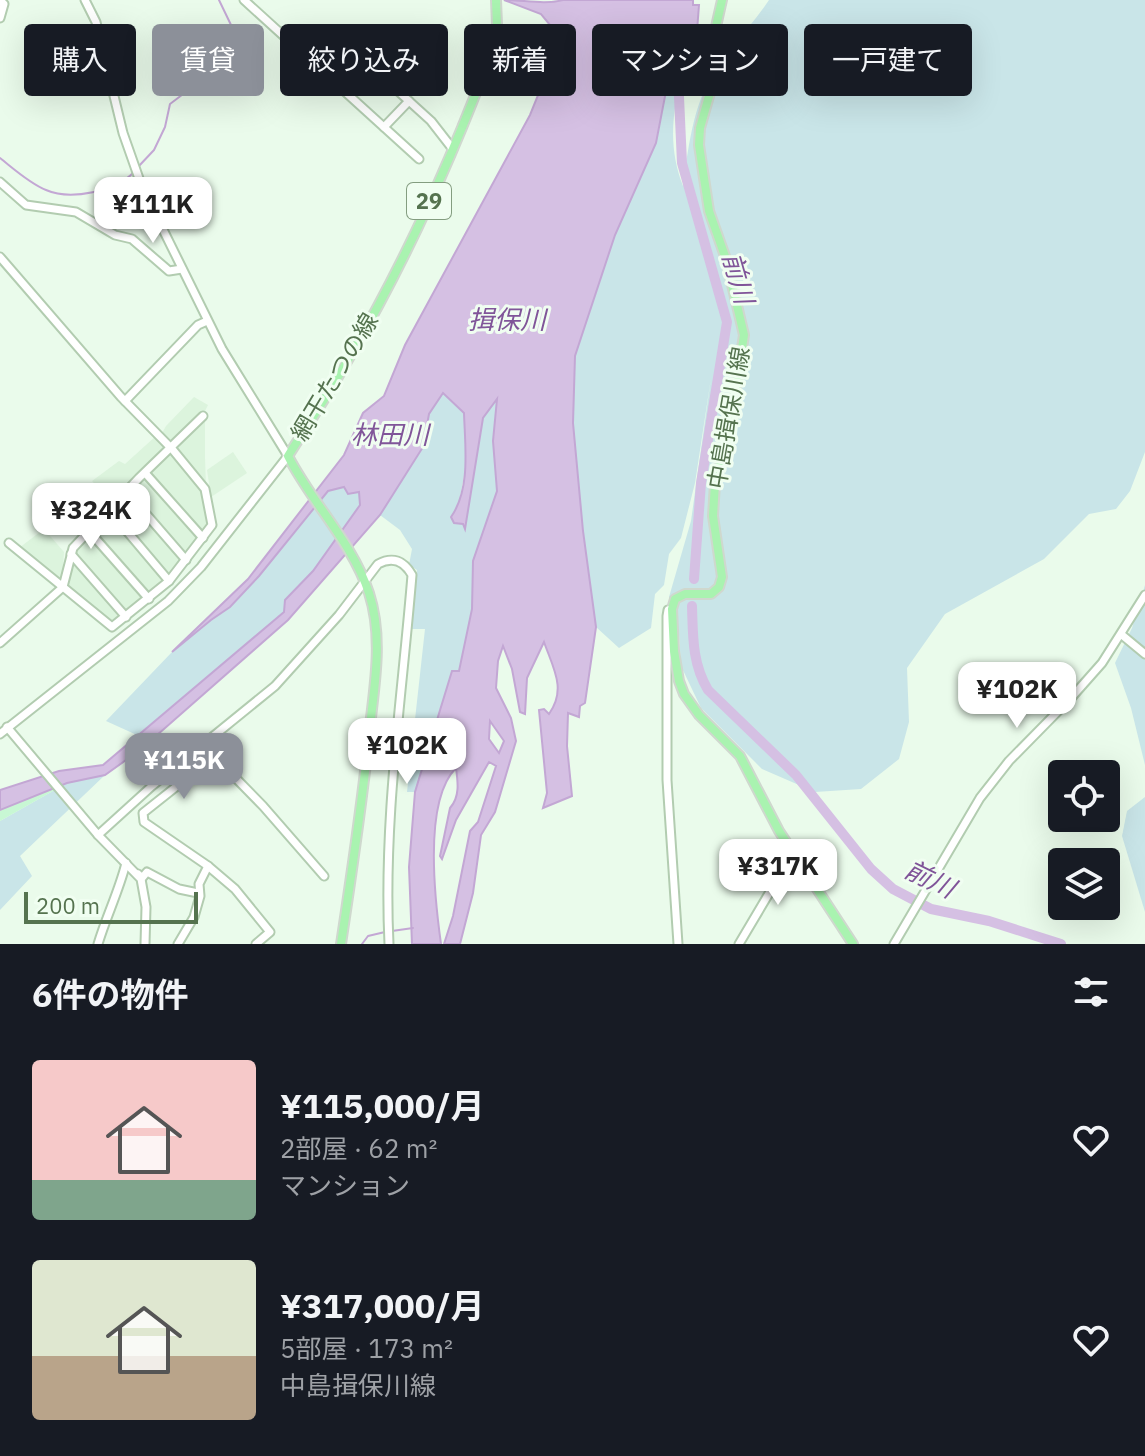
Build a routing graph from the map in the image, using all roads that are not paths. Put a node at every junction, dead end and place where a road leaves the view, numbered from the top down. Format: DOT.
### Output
graph roads {
  1 [pos="0,0"];
  2 [pos="85,0"];
  3 [pos="244,0"];
  4 [pos="496,0"];
  5 [pos="722,0"];
  6 [pos="0,18"];
  7 [pos="280,33"];
  8 [pos="350,96"];
  9 [pos="403,96"];
  10 [pos="409,101"];
  11 [pos="384,127"];
  12 [pos="452,148"];
  13 [pos="419,159"];
  14 [pos="0,182"];
  15 [pos="0,257"];
  16 [pos="182,269"];
  17 [pos="207,321"];
  18 [pos="125,401"];
  19 [pos="203,416"];
  20 [pos="170,449"];
  21 [pos="289,459"];
  22 [pos="146,474"];
  23 [pos="127,492"];
  24 [pos="109,510"];
  25 [pos="89,531"];
  26 [pos="203,538"];
  27 [pos="9,543"];
  28 [pos="71,554"];
  29 [pos="186,560"];
  30 [pos="363,578"];
  31 [pos="169,581"];
  32 [pos="63,587"];
  33 [pos="1145,595"];
  34 [pos="149,599"];
  35 [pos="672,609"];
  36 [pos="126,617"];
  37 [pos="1122,635"];
  38 [pos="0,643"];
  39 [pos="1145,654"];
  40 [pos="7,727"];
  41 [pos="0,734"];
  42 [pos="98,835"];
  43 [pos="789,848"];
  44 [pos="127,864"];
  45 [pos="208,866"];
  46 [pos="324,876"];
  47 [pos="198,893"];
  48 [pos="98,944"];
  49 [pos="145,944"];
  50 [pos="178,944"];
  51 [pos="256,944"];
  52 [pos="341,944"];
  53 [pos="389,944"];
  54 [pos="678,944"];
  55 [pos="739,944"];
  56 [pos="853,944"];
  57 [pos="894,944"];
  1 -- 6 [label="street"];
  2 -- 16 [label="street"];
  3 -- 7 [label="street"];
  4 -- 12 [label="main road, 網干たつの線 / 29"];
  5 -- 35 [label="main road, 中島揖保川線"];
  8 -- 11 [label="street"];
  9 -- 10 [label="street"];
  10 -- 11 [label="street"];
  10 -- 12 [label="street"];
  11 -- 13 [label="street"];
  12 -- 21 [label="main road, 網干たつの線 / 29"];
  14 -- 16 [label="street"];
  15 -- 18 [label="street"];
  16 -- 17 [label="street"];
  17 -- 18 [label="street"];
  17 -- 21 [label="street"];
  18 -- 20 [label="street"];
  19 -- 20 [label="street"];
  20 -- 22 [label="street"];
  20 -- 26 [label="street"];
  21 -- 30 [label="main road, 網干たつの線"];
  21 -- 40 [label="street"];
  22 -- 23 [label="street"];
  22 -- 26 [label="street"];
  23 -- 24 [label="street"];
  23 -- 29 [label="street"];
  24 -- 25 [label="street"];
  24 -- 31 [label="street"];
  25 -- 28 [label="street"];
  25 -- 34 [label="street"];
  26 -- 29 [label="street"];
  27 -- 32 [label="street"];
  28 -- 32 [label="street"];
  28 -- 36 [label="street"];
  29 -- 31 [label="street"];
  30 -- 42 [label="street"];
  30 -- 52 [label="main road, 網干たつの線"];
  30 -- 53 [label="street"];
  31 -- 34 [label="street"];
  32 -- 36 [label="street"];
  32 -- 38 [label="street"];
  33 -- 37 [label="street"];
  34 -- 36 [label="street"];
  35 -- 43 [label="main road"];
  35 -- 54 [label="street"];
  37 -- 39 [label="street"];
  37 -- 57 [label="street"];
  40 -- 41 [label="street"];
  40 -- 42 [label="street"];
  42 -- 44 [label="street"];
  43 -- 55 [label="street"];
  43 -- 56 [label="main road"];
  44 -- 47 [label="street"];
  44 -- 48 [label="street"];
  44 -- 49 [label="street"];
  45 -- 46 [label="street"];
  45 -- 47 [label="street"];
  45 -- 51 [label="street"];
  47 -- 50 [label="street"];
}
